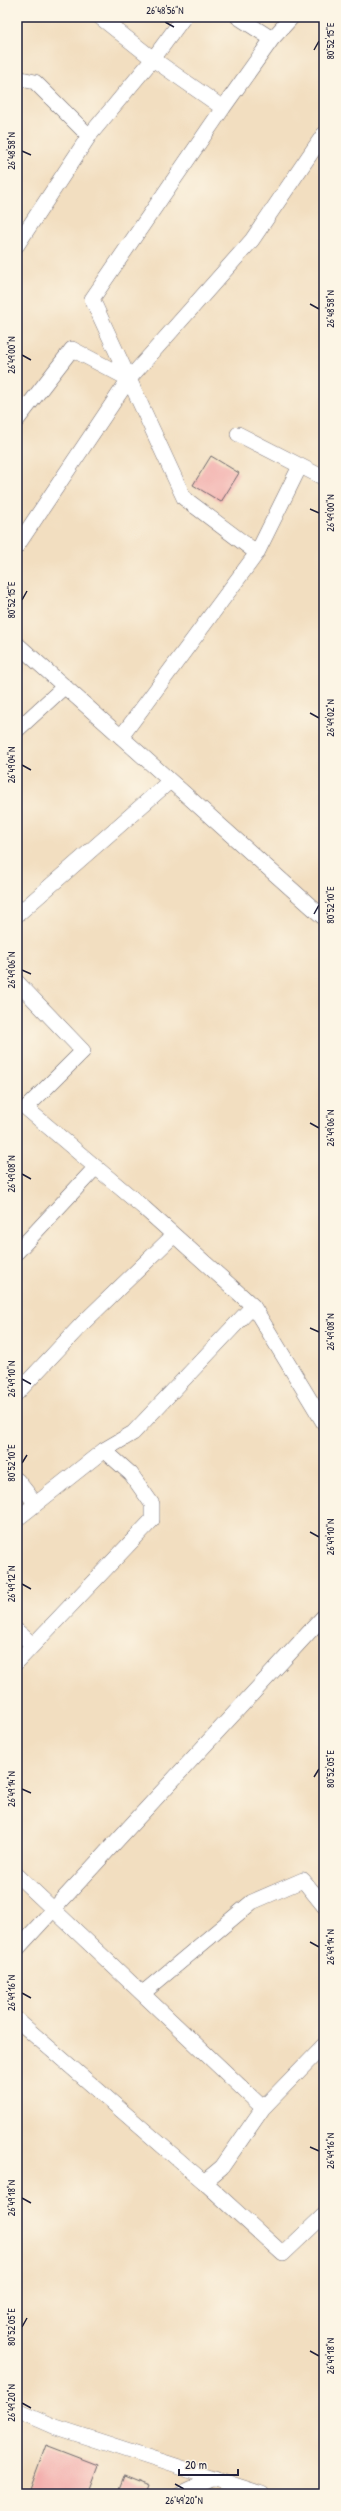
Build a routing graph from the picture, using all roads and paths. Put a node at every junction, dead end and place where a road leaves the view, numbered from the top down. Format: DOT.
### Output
graph roads {
  1 [pos="100,17"];
  2 [pos="184,17"];
  3 [pos="238,17"];
  4 [pos="292,17"];
  5 [pos="272,39"];
  6 [pos="153,59"];
  7 [pos="17,78"];
  8 [pos="223,108"];
  9 [pos="324,134"];
  10 [pos="89,136"];
  11 [pos="17,245"];
  12 [pos="129,379"];
  13 [pos="17,420"];
  14 [pos="238,434"];
  15 [pos="300,466"];
  16 [pos="324,478"];
  17 [pos="17,546"];
  18 [pos="257,553"];
  19 [pos="17,644"];
  20 [pos="65,686"];
  21 [pos="17,730"];
  22 [pos="121,737"];
  23 [pos="170,781"];
  24 [pos="17,915"];
  25 [pos="324,918"];
  26 [pos="17,982"];
  27 [pos="96,1167"];
  28 [pos="174,1235"];
  29 [pos="17,1252"];
  30 [pos="253,1306"];
  31 [pos="17,1393"];
  32 [pos="324,1423"];
  33 [pos="104,1450"];
  34 [pos="17,1480"];
  35 [pos="36,1504"];
  36 [pos="17,1519"];
  37 [pos="324,1616"];
  38 [pos="17,1632"];
  39 [pos="33,1645"];
  40 [pos="17,1662"];
  41 [pos="17,1875"];
  42 [pos="324,1906"];
  43 [pos="53,1908"];
  44 [pos="17,1949"];
  45 [pos="143,1993"];
  46 [pos="17,2020"];
  47 [pos="324,2045"];
  48 [pos="263,2108"];
  49 [pos="204,2182"];
  50 [pos="324,2215"];
  51 [pos="17,2410"];
  52 [pos="214,2478"];
  53 [pos="180,2494"];
  54 [pos="262,2494"];
  1 -- 6 [label="street"];
  2 -- 6 [label="street"];
  3 -- 5 [label="street"];
  4 -- 5 [label="street"];
  5 -- 8 [label="street"];
  6 -- 8 [label="street"];
  6 -- 10 [label="street"];
  7 -- 10 [label="street"];
  8 -- 12 [label="street"];
  9 -- 12 [label="street"];
  10 -- 11 [label="street"];
  12 -- 13 [label="street"];
  12 -- 17 [label="street"];
  12 -- 18 [label="street"];
  14 -- 15 [label="street"];
  15 -- 16 [label="street"];
  15 -- 18 [label="street"];
  18 -- 22 [label="street"];
  19 -- 20 [label="street"];
  20 -- 21 [label="street"];
  20 -- 22 [label="street"];
  22 -- 23 [label="street"];
  23 -- 24 [label="street"];
  23 -- 25 [label="street"];
  26 -- 27 [label="street"];
  27 -- 28 [label="street"];
  27 -- 29 [label="street"];
  28 -- 30 [label="street"];
  28 -- 31 [label="street"];
  30 -- 32 [label="street"];
  30 -- 33 [label="street"];
  33 -- 35 [label="street"];
  33 -- 39 [label="street"];
  34 -- 35 [label="street"];
  35 -- 36 [label="street"];
  37 -- 43 [label="street"];
  38 -- 39 [label="street"];
  39 -- 40 [label="street"];
  41 -- 43 [label="street"];
  42 -- 45 [label="street"];
  43 -- 44 [label="street"];
  43 -- 45 [label="street"];
  45 -- 48 [label="street"];
  46 -- 49 [label="street"];
  47 -- 48 [label="street"];
  48 -- 49 [label="street"];
  49 -- 50 [label="street"];
  51 -- 52 [label="street"];
  52 -- 53 [label="street"];
  52 -- 54 [label="street"];
}
